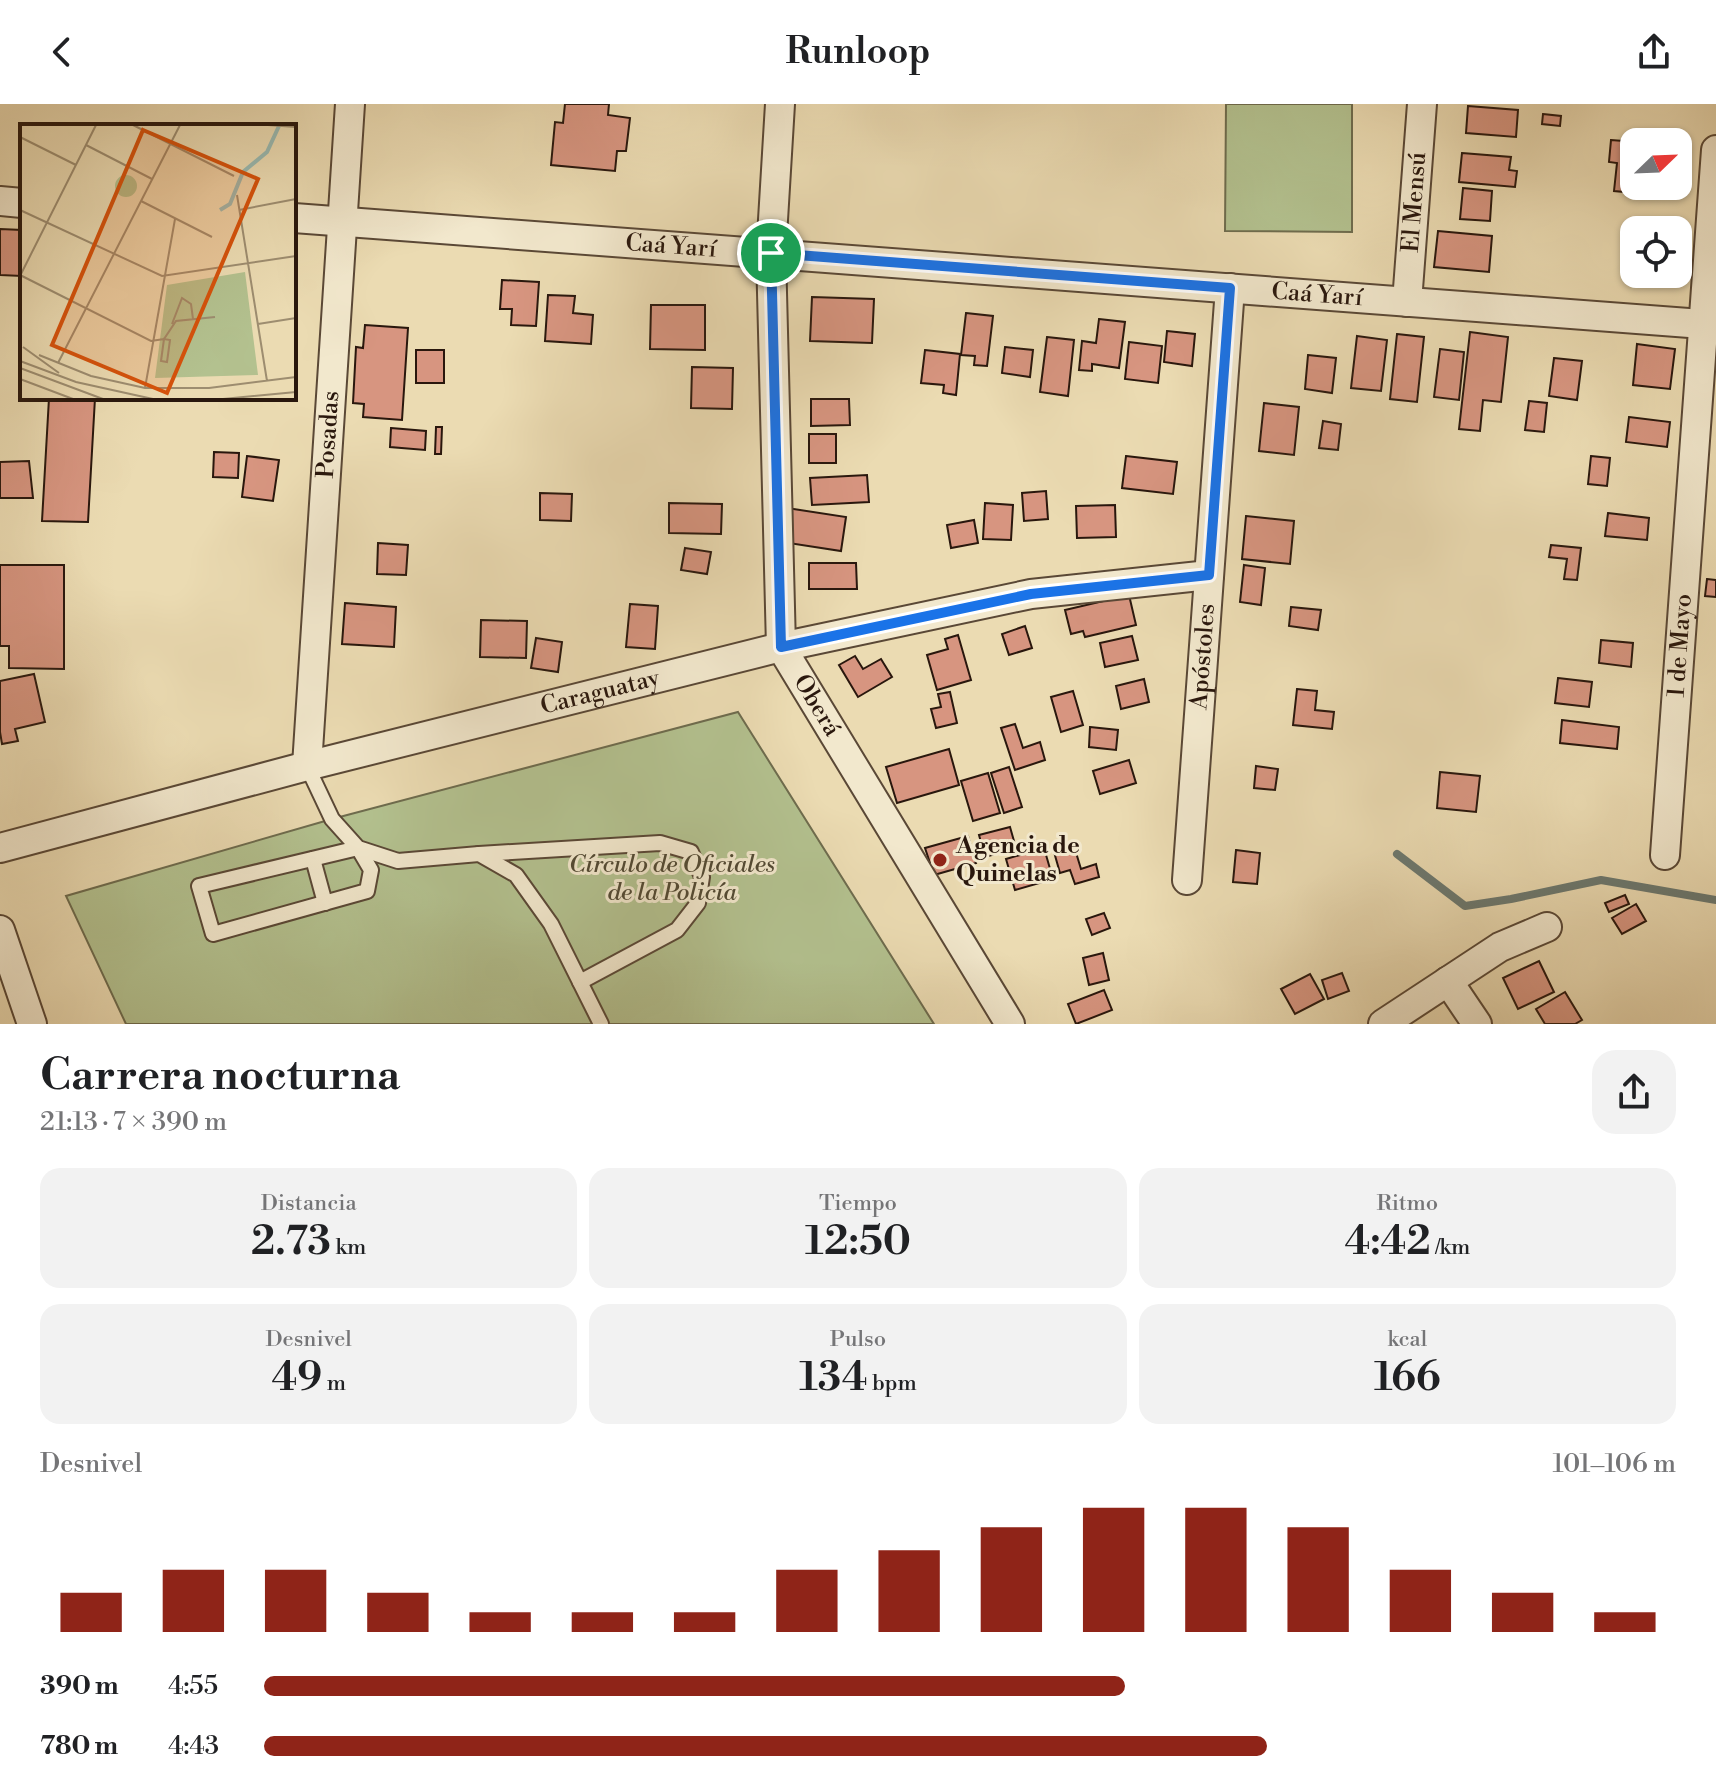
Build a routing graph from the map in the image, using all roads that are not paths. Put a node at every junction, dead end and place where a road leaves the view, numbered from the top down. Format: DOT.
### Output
graph roads {
  1 [pos="350,104"];
  2 [pos="780,104"];
  3 [pos="1422,104"];
  4 [pos="1716,150"];
  5 [pos="0,201"];
  6 [pos="20,203"];
  7 [pos="296,218"];
  8 [pos="342,220"];
  9 [pos="771,253"];
  10 [pos="1230,288"];
  11 [pos="1407,302"];
  12 [pos="1710,325"];
  13 [pos="1209,575"];
  14 [pos="781,647"];
  15 [pos="307,766"];
  16 [pos="0,848"];
  17 [pos="358,848"];
  18 [pos="479,854"];
  19 [pos="1665,855"];
  20 [pos="313,859"];
  21 [pos="1187,880"];
  22 [pos="325,903"];
  23 [pos="1547,927"];
  24 [pos="0,930"];
  25 [pos="1448,981"];
  26 [pos="580,982"];
  27 [pos="32,1024"];
  28 [pos="601,1024"];
  29 [pos="1010,1024"];
  30 [pos="1383,1024"];
  31 [pos="1477,1024"];
  1 -- 8 [label="street, Posadas"];
  2 -- 9 [label="street, Oberá"];
  3 -- 11 [label="street, El Mensú"];
  4 -- 12 [label="street, 1 de Mayo"];
  5 -- 6 [label="street"];
  7 -- 8 [label="street, Caá Yarí"];
  8 -- 9 [label="street, Caá Yarí"];
  8 -- 15 [label="street, Posadas"];
  9 -- 10 [label="street, Caá Yarí"];
  9 -- 14 [label="street, Oberá"];
  10 -- 11 [label="street, Caá Yarí"];
  10 -- 13 [label="street, Apóstoles"];
  11 -- 12 [label="street, Caá Yarí"];
  12 -- 19 [label="street, 1 de Mayo"];
  13 -- 14 [label="street, Caraguatay"];
  13 -- 21 [label="street, Apóstoles"];
  14 -- 15 [label="street, Caraguatay"];
  14 -- 29 [label="street, Oberá"];
  15 -- 16 [label="street, Caraguatay"];
  15 -- 17 [label="lane"];
  17 -- 18 [label="lane"];
  17 -- 20 [label="lane"];
  17 -- 22 [label="lane"];
  18 -- 26 [label="lane"];
  18 -- 26 [label="lane"];
  20 -- 22 [label="lane"];
  20 -- 22 [label="lane"];
  23 -- 25 [label="street"];
  24 -- 27 [label="street"];
  25 -- 30 [label="street"];
  25 -- 31 [label="street"];
  26 -- 28 [label="lane"];
}
